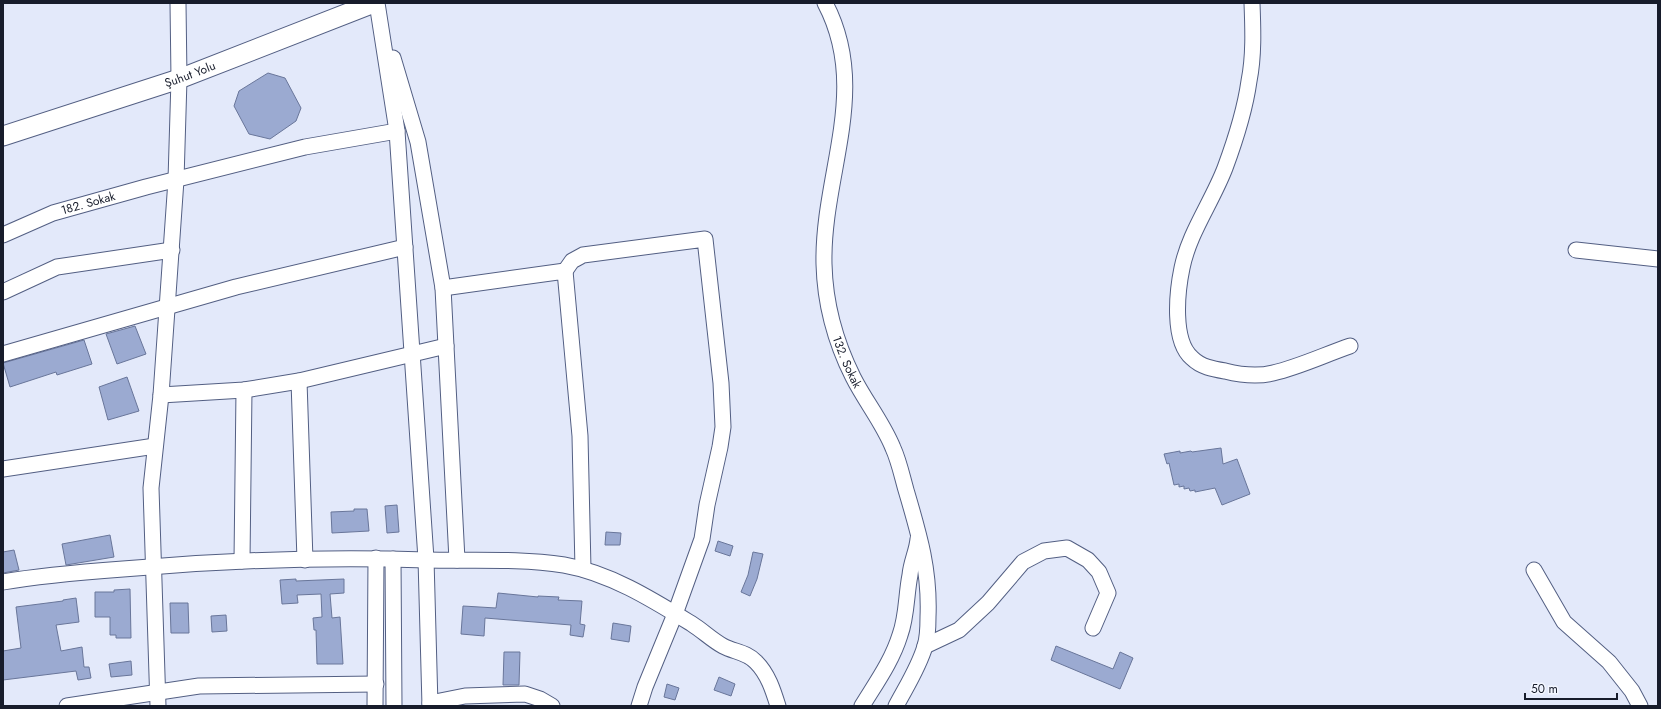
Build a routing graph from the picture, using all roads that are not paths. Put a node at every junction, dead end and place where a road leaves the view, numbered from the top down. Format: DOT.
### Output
graph roads {
  1 [pos="178,3"];
  2 [pos="376,3"];
  3 [pos="825,3"];
  4 [pos="1252,3"];
  5 [pos="179,79"];
  6 [pos="397,131"];
  7 [pos="3,136"];
  8 [pos="176,180"];
  9 [pos="3,234"];
  10 [pos="405,247"];
  11 [pos="172,250"];
  12 [pos="1576,250"];
  13 [pos="1658,259"];
  14 [pos="565,272"];
  15 [pos="443,288"];
  16 [pos="3,292"];
  17 [pos="168,307"];
  18 [pos="446,346"];
  19 [pos="1350,346"];
  20 [pos="412,353"];
  21 [pos="3,354"];
  22 [pos="299,382"];
  23 [pos="244,390"];
  24 [pos="161,395"];
  25 [pos="156,446"];
  26 [pos="3,469"];
  27 [pos="918,531"];
  28 [pos="376,558"];
  29 [pos="394,559"];
  30 [pos="305,560"];
  31 [pos="426,560"];
  32 [pos="457,560"];
  33 [pos="242,561"];
  34 [pos="153,566"];
  35 [pos="583,569"];
  36 [pos="1534,570"];
  37 [pos="3,582"];
  38 [pos="675,614"];
  39 [pos="1093,628"];
  40 [pos="925,646"];
  41 [pos="376,684"];
  42 [pos="158,699"];
  43 [pos="430,704"];
  44 [pos="67,706"];
  45 [pos="375,706"];
  46 [pos="394,706"];
  47 [pos="552,706"];
  48 [pos="639,706"];
  49 [pos="778,706"];
  50 [pos="862,706"];
  51 [pos="896,706"];
  52 [pos="1640,706"];
  1 -- 5 [label="street"];
  2 -- 5 [label="main road, Şuhut Yolu"];
  2 -- 6 [label="street"];
  2 -- 15 [label="street"];
  3 -- 27 [label="street, 132. Sokak"];
  4 -- 19 [label="street"];
  5 -- 7 [label="main road, Şuhut Yolu"];
  5 -- 8 [label="street"];
  6 -- 8 [label="street, 182. Sokak"];
  6 -- 10 [label="street"];
  8 -- 9 [label="street, 182. Sokak"];
  8 -- 11 [label="street"];
  10 -- 17 [label="street"];
  10 -- 20 [label="street"];
  11 -- 16 [label="street"];
  11 -- 17 [label="street"];
  12 -- 13 [label="street"];
  14 -- 15 [label="street"];
  14 -- 35 [label="street"];
  14 -- 38 [label="street"];
  15 -- 18 [label="street"];
  17 -- 21 [label="street"];
  17 -- 24 [label="street"];
  18 -- 20 [label="street"];
  18 -- 32 [label="street"];
  20 -- 22 [label="street"];
  20 -- 31 [label="street"];
  22 -- 23 [label="street"];
  22 -- 30 [label="street"];
  23 -- 24 [label="street"];
  23 -- 33 [label="street"];
  24 -- 25 [label="street"];
  25 -- 26 [label="street"];
  25 -- 34 [label="street"];
  27 -- 40 [label="street, 132. Sokak"];
  27 -- 50 [label="street"];
  28 -- 29 [label="street"];
  28 -- 30 [label="street"];
  28 -- 41 [label="street"];
  29 -- 31 [label="street"];
  29 -- 46 [label="street"];
  30 -- 33 [label="street"];
  31 -- 32 [label="street"];
  31 -- 43 [label="street"];
  32 -- 35 [label="street"];
  33 -- 34 [label="street"];
  34 -- 37 [label="street"];
  34 -- 42 [label="street"];
  35 -- 38 [label="street"];
  36 -- 52 [label="street"];
  38 -- 48 [label="street"];
  38 -- 49 [label="street"];
  39 -- 40 [label="street"];
  40 -- 51 [label="street, 132. Sokak"];
  41 -- 42 [label="street"];
  41 -- 45 [label="street"];
  42 -- 44 [label="street"];
  43 -- 47 [label="street"];
}
